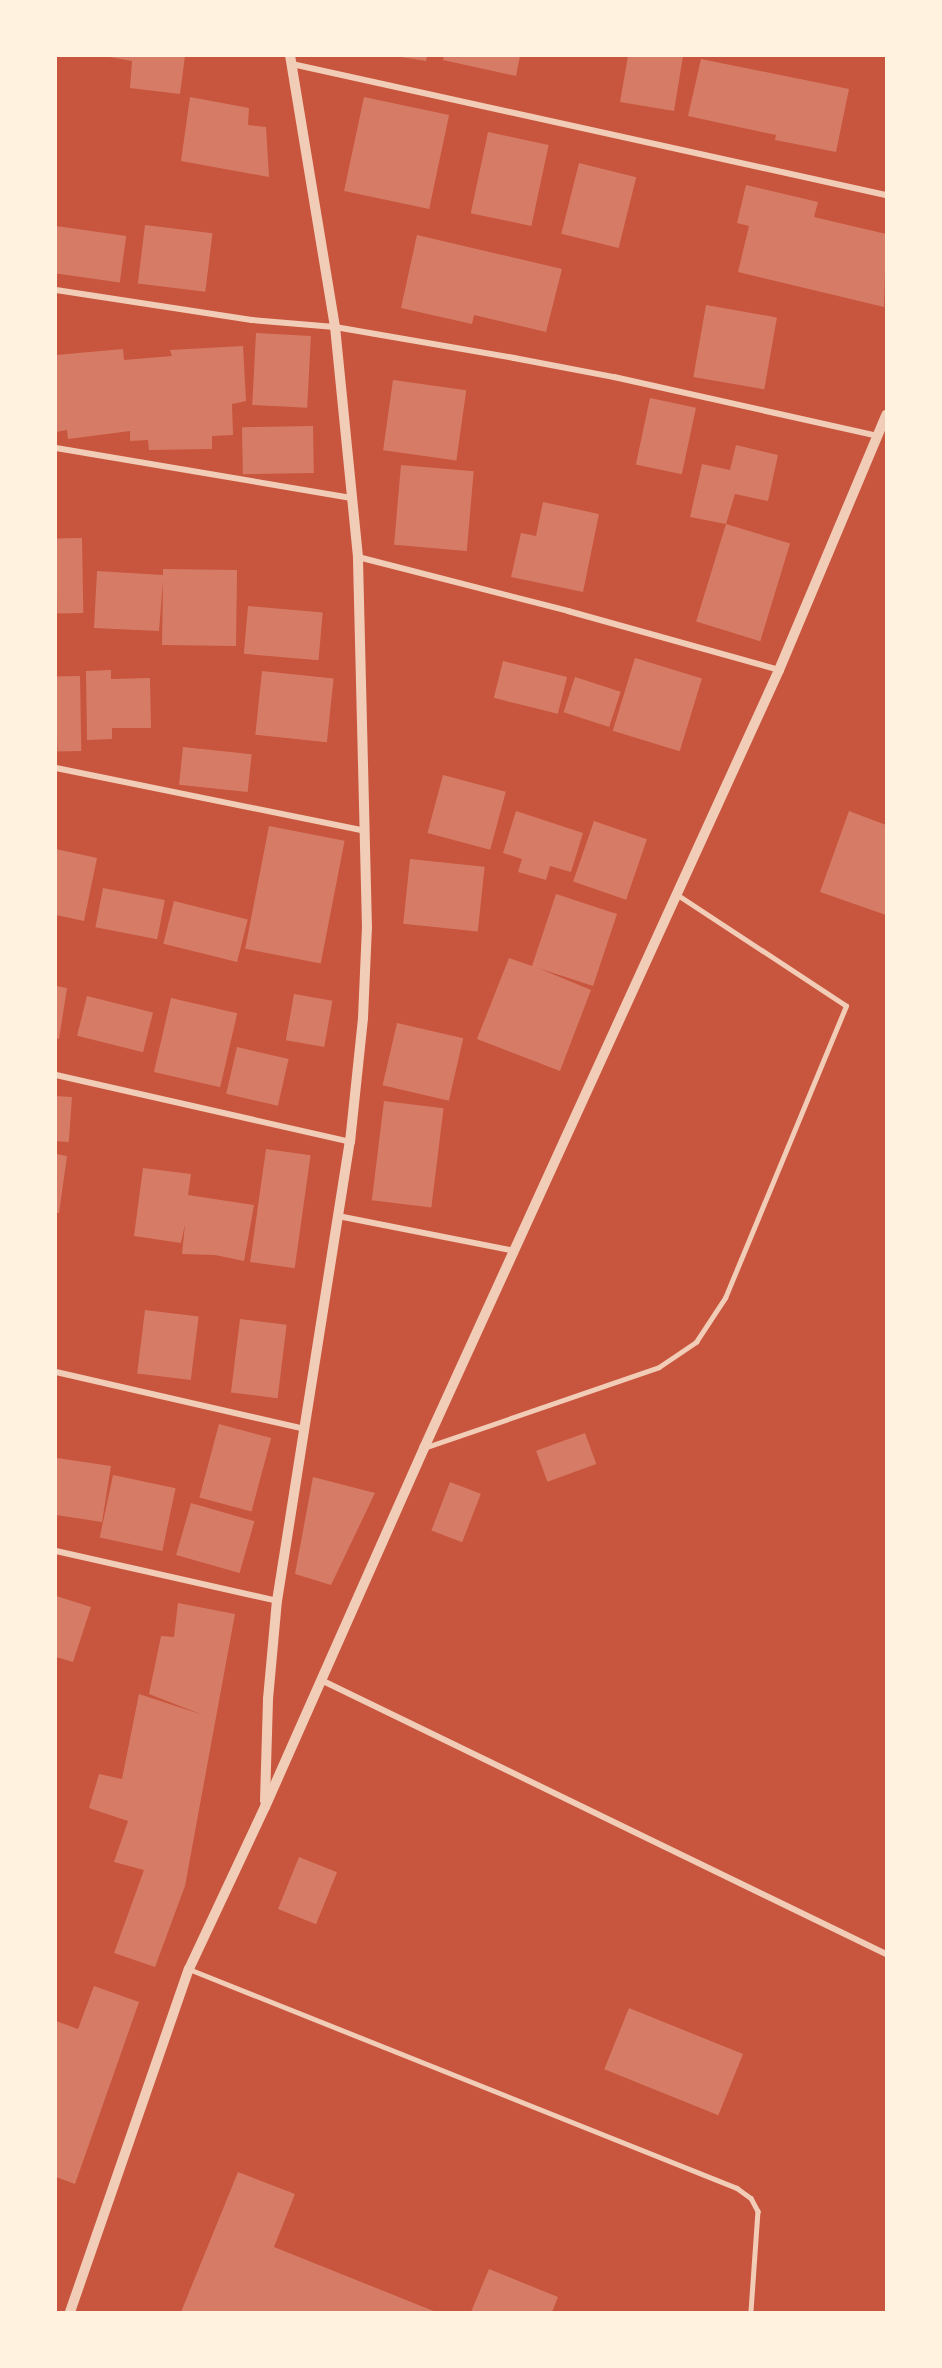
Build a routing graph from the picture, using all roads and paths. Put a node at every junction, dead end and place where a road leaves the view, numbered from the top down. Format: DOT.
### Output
graph roads {
  1 [pos="291,60"];
  2 [pos="886,195"];
  3 [pos="56,290"];
  4 [pos="335,327"];
  5 [pos="886,415"];
  6 [pos="878,436"];
  7 [pos="56,448"];
  8 [pos="353,498"];
  9 [pos="358,557"];
  10 [pos="779,670"];
  11 [pos="56,768"];
  12 [pos="366,831"];
  13 [pos="677,895"];
  14 [pos="56,1075"];
  15 [pos="350,1142"];
  16 [pos="338,1216"];
  17 [pos="515,1251"];
  18 [pos="56,1372"];
  19 [pos="304,1429"];
  20 [pos="424,1448"];
  21 [pos="56,1551"];
  22 [pos="277,1601"];
  23 [pos="321,1680"];
  24 [pos="265,1807"];
  25 [pos="886,1954"];
  26 [pos="189,1969"];
  27 [pos="70,2313"];
  28 [pos="751,2313"];
  1 -- 2 [label="street"];
  1 -- 4 [label="street"];
  3 -- 4 [label="street"];
  4 -- 6 [label="street"];
  4 -- 8 [label="street"];
  5 -- 6 [label="street"];
  6 -- 10 [label="street"];
  7 -- 8 [label="street"];
  8 -- 9 [label="street"];
  9 -- 10 [label="street"];
  9 -- 12 [label="street"];
  10 -- 13 [label="street"];
  11 -- 12 [label="street"];
  12 -- 15 [label="street"];
  13 -- 17 [label="street"];
  13 -- 20 [label="lane"];
  14 -- 15 [label="street"];
  15 -- 16 [label="street"];
  16 -- 17 [label="street"];
  16 -- 19 [label="street"];
  17 -- 20 [label="street"];
  18 -- 19 [label="street"];
  19 -- 22 [label="street"];
  20 -- 23 [label="street"];
  21 -- 22 [label="street"];
  22 -- 24 [label="street"];
  23 -- 24 [label="street"];
  23 -- 25 [label="street"];
  24 -- 26 [label="street"];
  26 -- 27 [label="street"];
  26 -- 28 [label="lane"];
}
